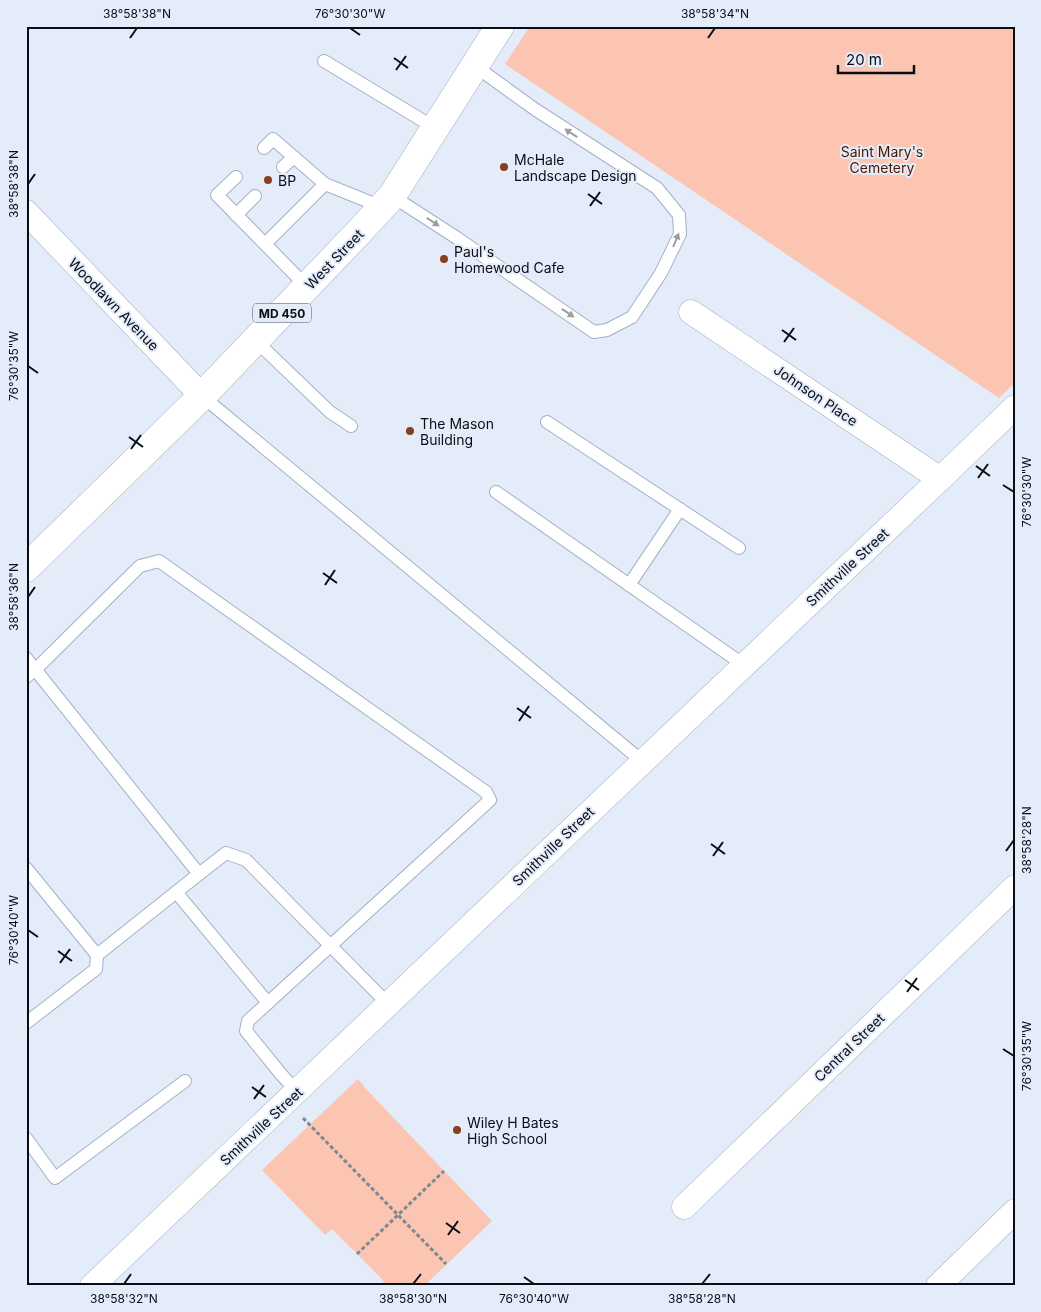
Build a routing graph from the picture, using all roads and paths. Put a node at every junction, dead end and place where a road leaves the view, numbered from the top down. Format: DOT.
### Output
graph roads {
  1 [pos="500,26"];
  2 [pos="324,61"];
  3 [pos="475,66"];
  4 [pos="435,128"];
  5 [pos="264,148"];
  6 [pos="294,157"];
  7 [pos="283,167"];
  8 [pos="236,177"];
  9 [pos="325,184"];
  10 [pos="255,196"];
  11 [pos="387,202"];
  12 [pos="26,212"];
  13 [pos="236,215"];
  14 [pos="265,244"];
  15 [pos="306,287"];
  16 [pos="691,312"];
  17 [pos="256,341"];
  18 [pos="202,396"];
  19 [pos="1015,407"];
  20 [pos="548,422"];
  21 [pos="352,426"];
  22 [pos="940,479"];
  23 [pos="496,492"];
  24 [pos="680,510"];
  25 [pos="739,548"];
  26 [pos="26,568"];
  27 [pos="629,585"];
  28 [pos="26,658"];
  29 [pos="744,664"];
  30 [pos="31,673"];
  31 [pos="642,761"];
  32 [pos="26,868"];
  33 [pos="199,874"];
  34 [pos="1015,887"];
  35 [pos="176,892"];
  36 [pos="330,947"];
  37 [pos="97,955"];
  38 [pos="268,1003"];
  39 [pos="388,1004"];
  40 [pos="26,1023"];
  41 [pos="184,1080"];
  42 [pos="292,1096"];
  43 [pos="26,1138"];
  44 [pos="444,1171"];
  45 [pos="684,1207"];
  46 [pos="1015,1211"];
  47 [pos="398,1215"];
  48 [pos="357,1254"];
  49 [pos="446,1264"];
  50 [pos="92,1286"];
  51 [pos="938,1286"];
  1 -- 3 [label="main road, West Street / MD 450"];
  2 -- 4 [label="lane"];
  3 -- 4 [label="main road, West Street / MD 450"];
  11 -- 3 [label="lane, one-way"];
  4 -- 11 [label="main road, West Street / MD 450"];
  5 -- 6 [label="lane"];
  6 -- 7 [label="lane"];
  6 -- 9 [label="lane"];
  8 -- 13 [label="lane"];
  9 -- 11 [label="lane"];
  9 -- 14 [label="lane"];
  10 -- 13 [label="lane"];
  11 -- 15 [label="main road, West Street / MD 450"];
  12 -- 18 [label="street, Woodlawn Avenue"];
  13 -- 14 [label="lane"];
  14 -- 15 [label="lane"];
  15 -- 17 [label="main road, West Street / MD 450"];
  16 -- 22 [label="street, Johnson Place"];
  17 -- 18 [label="main road, West Street / MD 450"];
  17 -- 21 [label="lane"];
  18 -- 26 [label="main road, West Street / MD 450"];
  18 -- 31 [label="lane"];
  19 -- 22 [label="street, Smithville Street"];
  20 -- 24 [label="lane"];
  22 -- 29 [label="street, Smithville Street"];
  23 -- 27 [label="lane"];
  24 -- 25 [label="lane"];
  24 -- 27 [label="lane"];
  27 -- 29 [label="lane"];
  28 -- 30 [label="lane"];
  29 -- 31 [label="street, Smithville Street"];
  30 -- 33 [label="lane"];
  30 -- 36 [label="lane"];
  31 -- 39 [label="street, Smithville Street"];
  32 -- 37 [label="lane"];
  33 -- 35 [label="lane"];
  33 -- 36 [label="lane"];
  34 -- 45 [label="street, Central Street"];
  35 -- 37 [label="lane"];
  35 -- 38 [label="lane"];
  36 -- 38 [label="lane"];
  36 -- 39 [label="lane"];
  37 -- 40 [label="lane"];
  38 -- 42 [label="lane"];
  39 -- 42 [label="street, Smithville Street"];
  41 -- 43 [label="lane"];
  42 -- 47 [label="path"];
  42 -- 50 [label="street, Smithville Street"];
  44 -- 47 [label="path"];
  46 -- 51 [label="street"];
  47 -- 48 [label="path"];
  47 -- 49 [label="path"];
}
